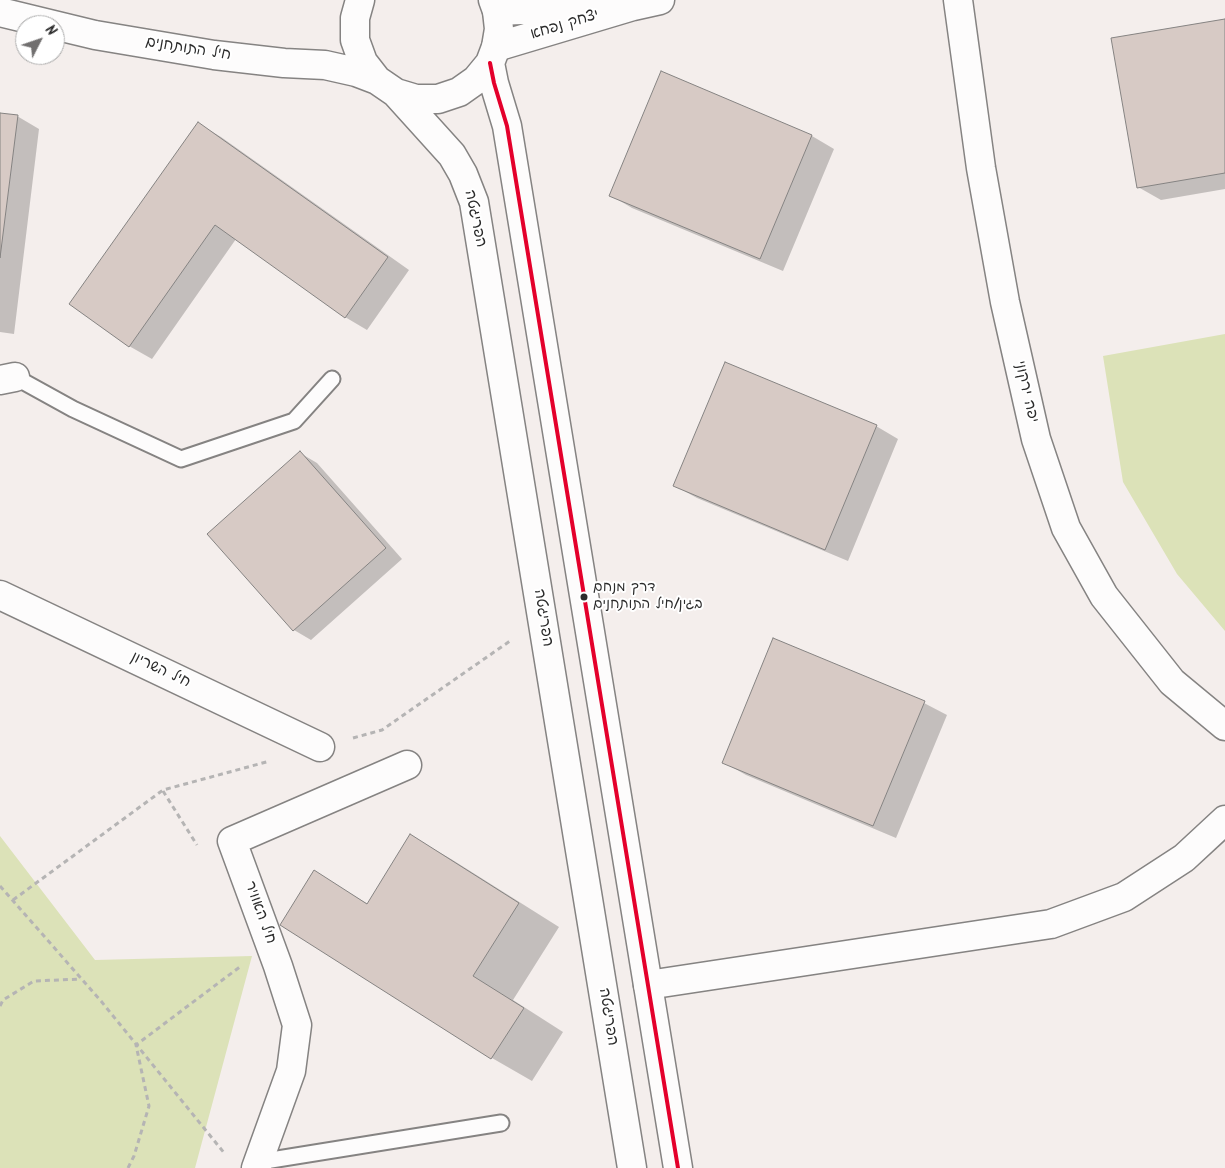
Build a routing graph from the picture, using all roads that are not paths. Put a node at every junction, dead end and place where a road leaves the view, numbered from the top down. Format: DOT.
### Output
graph roads {
  1 [pos="360,0"];
  2 [pos="660,0"];
  3 [pos="958,0"];
  4 [pos="495,6"];
  5 [pos="633,6"];
  6 [pos="0,12"];
  7 [pos="493,55"];
  8 [pos="386,86"];
  9 [pos="8,378"];
  10 [pos="332,379"];
  11 [pos="0,595"];
  12 [pos="1225,726"];
  13 [pos="320,747"];
  14 [pos="407,765"];
  15 [pos="1225,820"];
  16 [pos="648,985"];
  17 [pos="501,1123"];
  18 [pos="257,1165"];
  19 [pos="632,1168"];
  20 [pos="678,1168"];
  1 -- 8 [label="street, הפריגטה"];
  2 -- 5 [label="street, יצחק נפחא"];
  3 -- 12 [label="street, יפה ירקוני"];
  4 -- 5 [label="street, יצחק נפחא"];
  4 -- 7 [label="street"];
  5 -- 7 [label="street, יצחק נפחא"];
  6 -- 8 [label="street, חיל התותחנים"];
  7 -- 8 [label="street, חיל התותחנים"];
  7 -- 16 [label="street"];
  8 -- 19 [label="street, הפריגטה"];
  9 -- 10 [label="lane"];
  11 -- 13 [label="street, חיל השריון"];
  14 -- 18 [label="street, חיל האוויר"];
  15 -- 16 [label="street"];
  16 -- 20 [label="street"];
  17 -- 18 [label="lane"];
}
